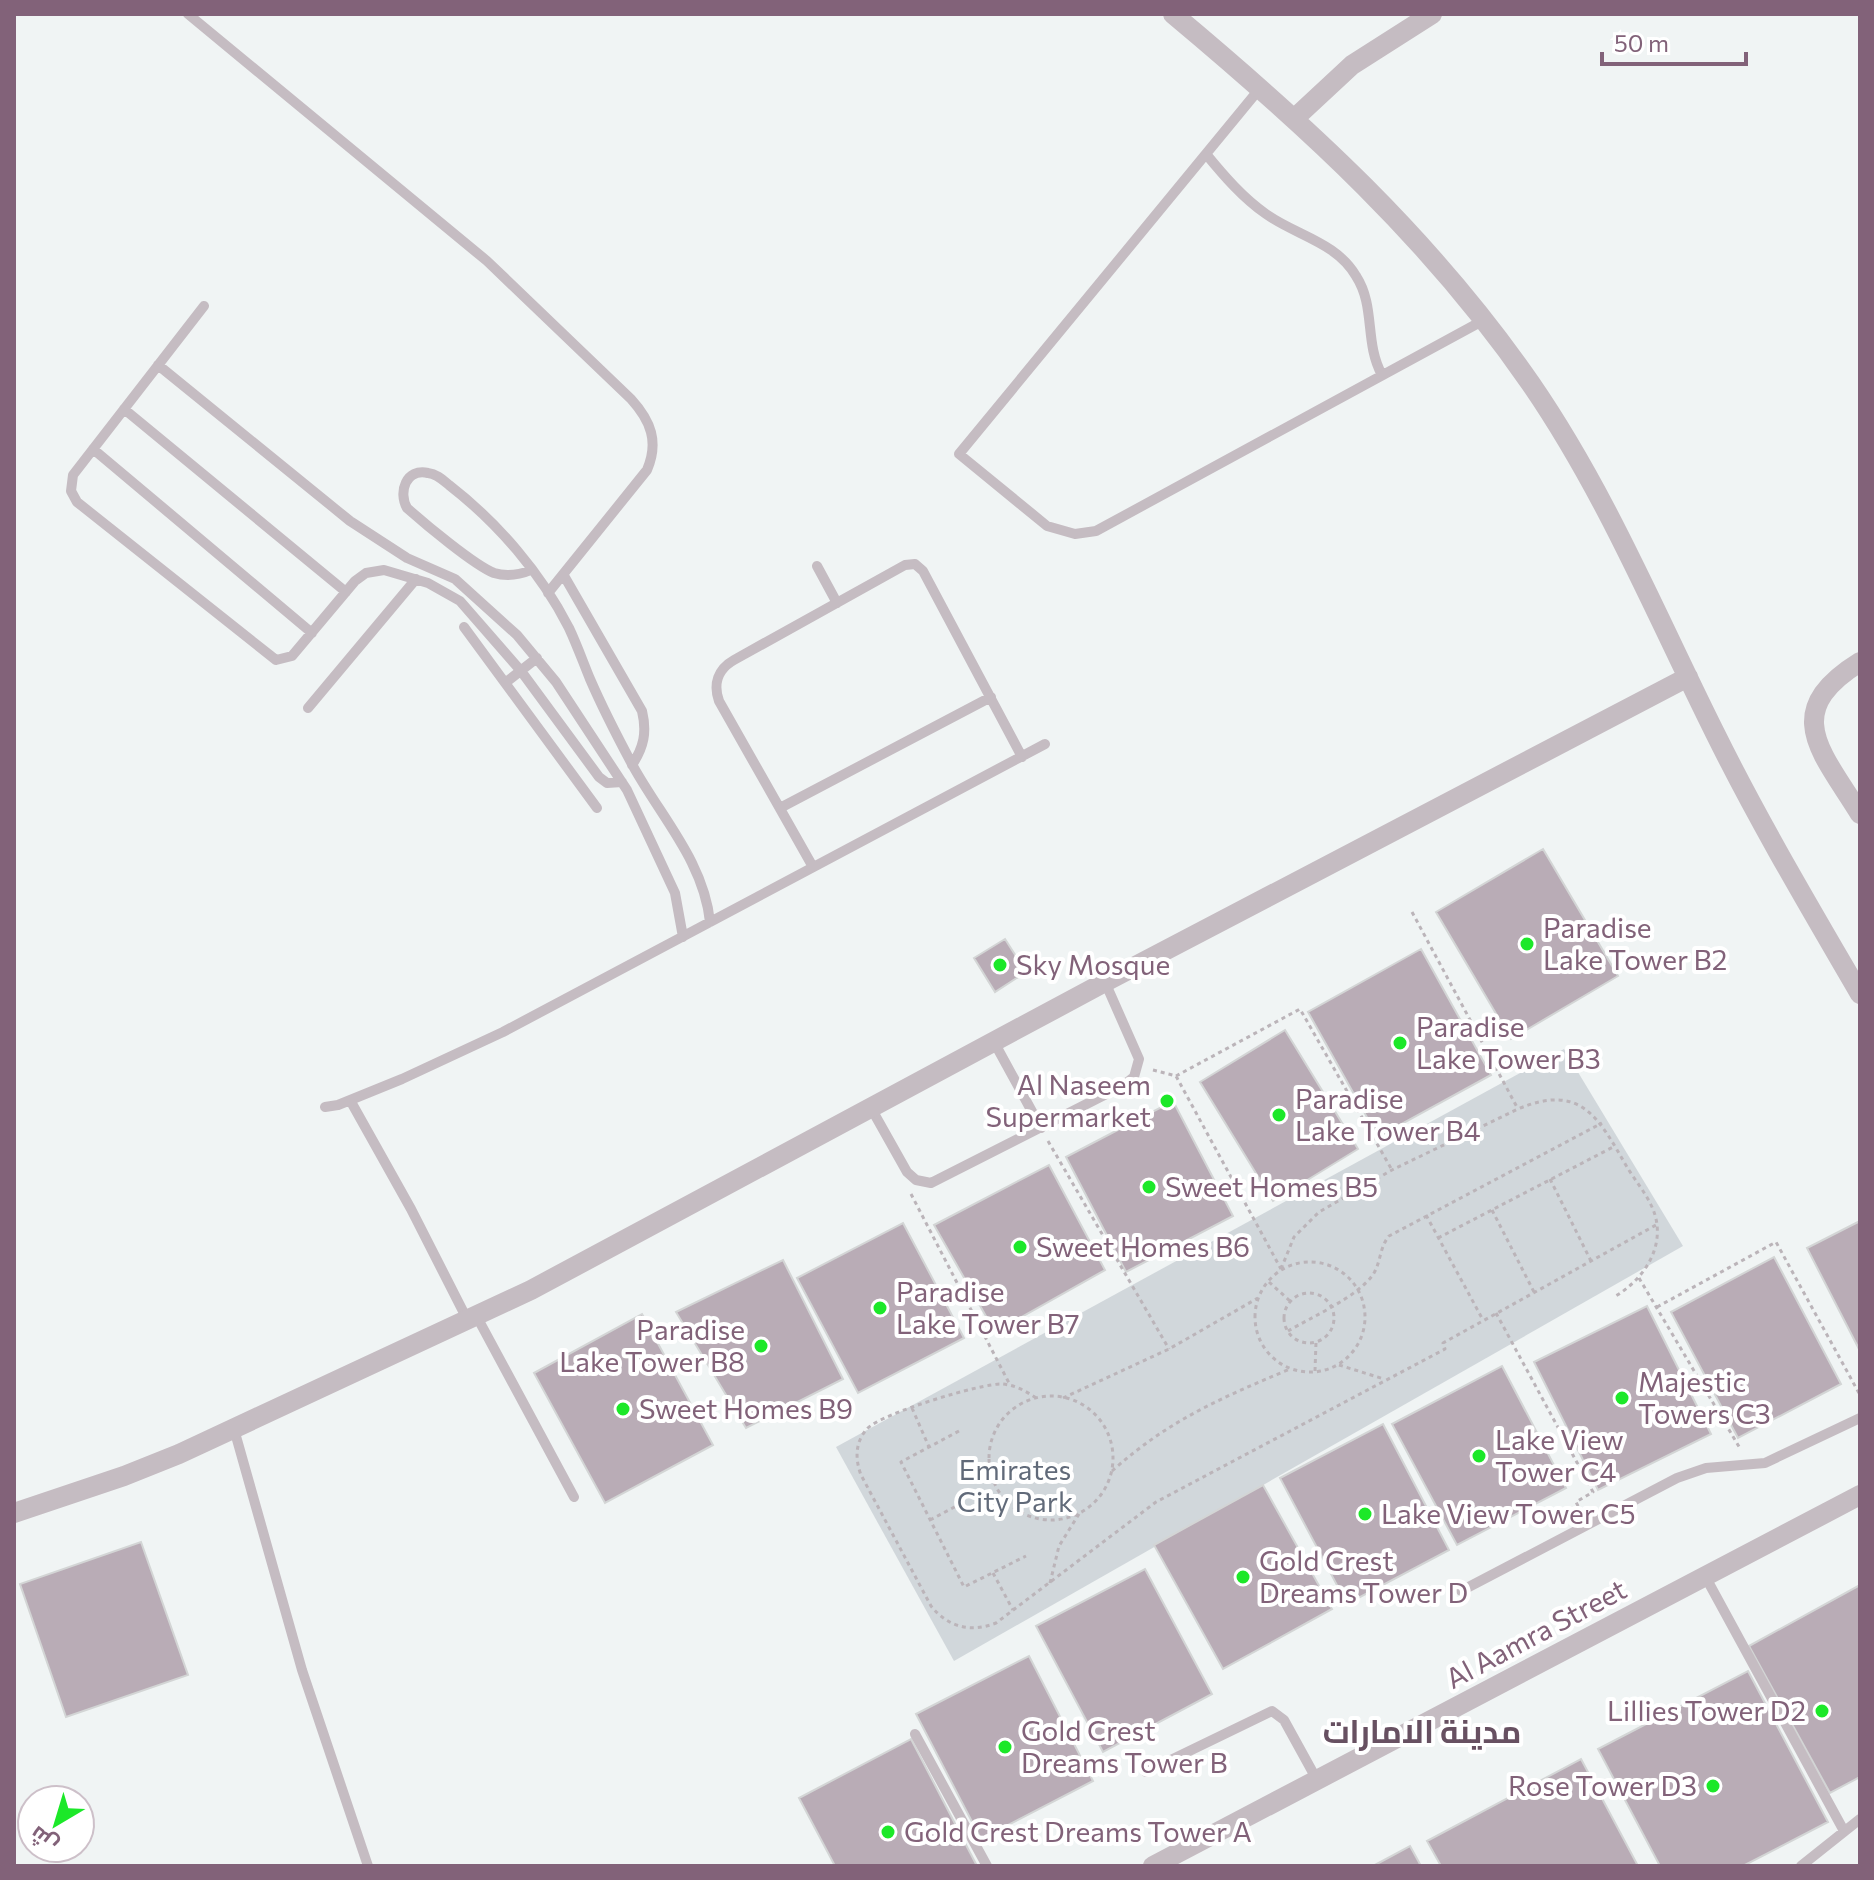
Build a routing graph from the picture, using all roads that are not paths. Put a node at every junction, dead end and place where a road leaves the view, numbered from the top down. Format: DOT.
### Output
graph roads {
  1 [pos="188,14"];
  2 [pos="1173,14"];
  3 [pos="1432,14"];
  4 [pos="1261,87"];
  5 [pos="1295,118"];
  6 [pos="1206,154"];
  7 [pos="204,306"];
  8 [pos="1484,320"];
  9 [pos="158,365"];
  10 [pos="1382,375"];
  11 [pos="124,409"];
  12 [pos="93,449"];
  13 [pos="817,566"];
  14 [pos="531,570"];
  15 [pos="563,574"];
  16 [pos="416,579"];
  17 [pos="346,592"];
  18 [pos="548,593"];
  19 [pos="837,603"];
  20 [pos="464,627"];
  21 [pos="312,633"];
  22 [pos="537,658"];
  23 [pos="1860,662"];
  24 [pos="521,671"];
  25 [pos="1688,677"];
  26 [pos="505,683"];
  27 [pos="991,697"];
  28 [pos="308,708"];
  29 [pos="588,730"];
  30 [pos="574,740"];
  31 [pos="1045,744"];
  32 [pos="1022,757"];
  33 [pos="632,765"];
  34 [pos="622,782"];
  35 [pos="647,790"];
  36 [pos="631,800"];
  37 [pos="597,808"];
  38 [pos="780,808"];
  39 [pos="1860,814"];
  40 [pos="813,867"];
  41 [pos="710,922"];
  42 [pos="683,937"];
  43 [pos="1105,982"];
  44 [pos="1860,994"];
  45 [pos="994,1042"];
  46 [pos="350,1100"];
  47 [pos="325,1107"];
  48 [pos="871,1108"];
  49 [pos="1041,1128"];
  50 [pos="473,1319"];
  51 [pos="1860,1418"];
  52 [pos="234,1429"];
  53 [pos="1860,1495"];
  54 [pos="574,1497"];
  55 [pos="14,1513"];
  56 [pos="1705,1576"];
  57 [pos="1461,1591"];
  58 [pos="915,1734"];
  59 [pos="1146,1772"];
  60 [pos="1317,1780"];
  61 [pos="1860,1819"];
  62 [pos="1844,1831"];
  63 [pos="368,1866"];
  64 [pos="987,1866"];
  65 [pos="1153,1866"];
  66 [pos="1801,1866"];
  1 -- 15 [label="lane"];
  2 -- 4 [label="street"];
  3 -- 5 [label="street"];
  4 -- 5 [label="street"];
  4 -- 6 [label="lane"];
  5 -- 8 [label="street"];
  6 -- 10 [label="lane"];
  6 -- 10 [label="lane"];
  7 -- 9 [label="lane"];
  8 -- 10 [label="lane"];
  8 -- 25 [label="street"];
  9 -- 11 [label="lane"];
  9 -- 22 [label="lane"];
  11 -- 12 [label="lane"];
  11 -- 17 [label="lane"];
  12 -- 21 [label="lane"];
  12 -- 21 [label="lane"];
  13 -- 19 [label="lane"];
  14 -- 14 [label="lane"];
  14 -- 18 [label="lane"];
  15 -- 18 [label="lane"];
  15 -- 33 [label="lane"];
  16 -- 17 [label="lane"];
  16 -- 24 [label="lane"];
  16 -- 28 [label="lane"];
  17 -- 21 [label="lane"];
  18 -- 33 [label="lane"];
  19 -- 27 [label="lane"];
  19 -- 38 [label="lane"];
  20 -- 26 [label="lane"];
  22 -- 24 [label="lane"];
  22 -- 29 [label="lane"];
  23 -- 39 [label="street"];
  24 -- 26 [label="lane"];
  24 -- 30 [label="lane"];
  25 -- 43 [label="street"];
  25 -- 44 [label="street"];
  26 -- 37 [label="lane"];
  27 -- 32 [label="lane"];
  27 -- 38 [label="lane"];
  29 -- 30 [label="lane"];
  29 -- 34 [label="lane"];
  30 -- 34 [label="lane"];
  31 -- 32 [label="lane"];
  32 -- 40 [label="lane"];
  33 -- 35 [label="lane"];
  34 -- 36 [label="lane"];
  35 -- 36 [label="lane"];
  35 -- 41 [label="lane"];
  36 -- 42 [label="lane"];
  38 -- 40 [label="lane"];
  40 -- 41 [label="lane"];
  41 -- 42 [label="lane"];
  42 -- 46 [label="lane"];
  43 -- 45 [label="street"];
  43 -- 49 [label="lane"];
  45 -- 48 [label="street"];
  45 -- 49 [label="lane"];
  46 -- 47 [label="lane"];
  46 -- 50 [label="lane"];
  48 -- 49 [label="lane"];
  48 -- 50 [label="street"];
  50 -- 52 [label="street"];
  50 -- 54 [label="lane"];
  51 -- 57 [label="lane"];
  52 -- 55 [label="street"];
  52 -- 63 [label="lane"];
  53 -- 56 [label="street, Al Aamra Street"];
  56 -- 60 [label="street, Al Aamra Street"];
  56 -- 62 [label="lane"];
  58 -- 64 [label="lane"];
  59 -- 60 [label="lane"];
  60 -- 65 [label="street, Al Aamra Street"];
  61 -- 62 [label="lane"];
  62 -- 66 [label="lane"];
}
